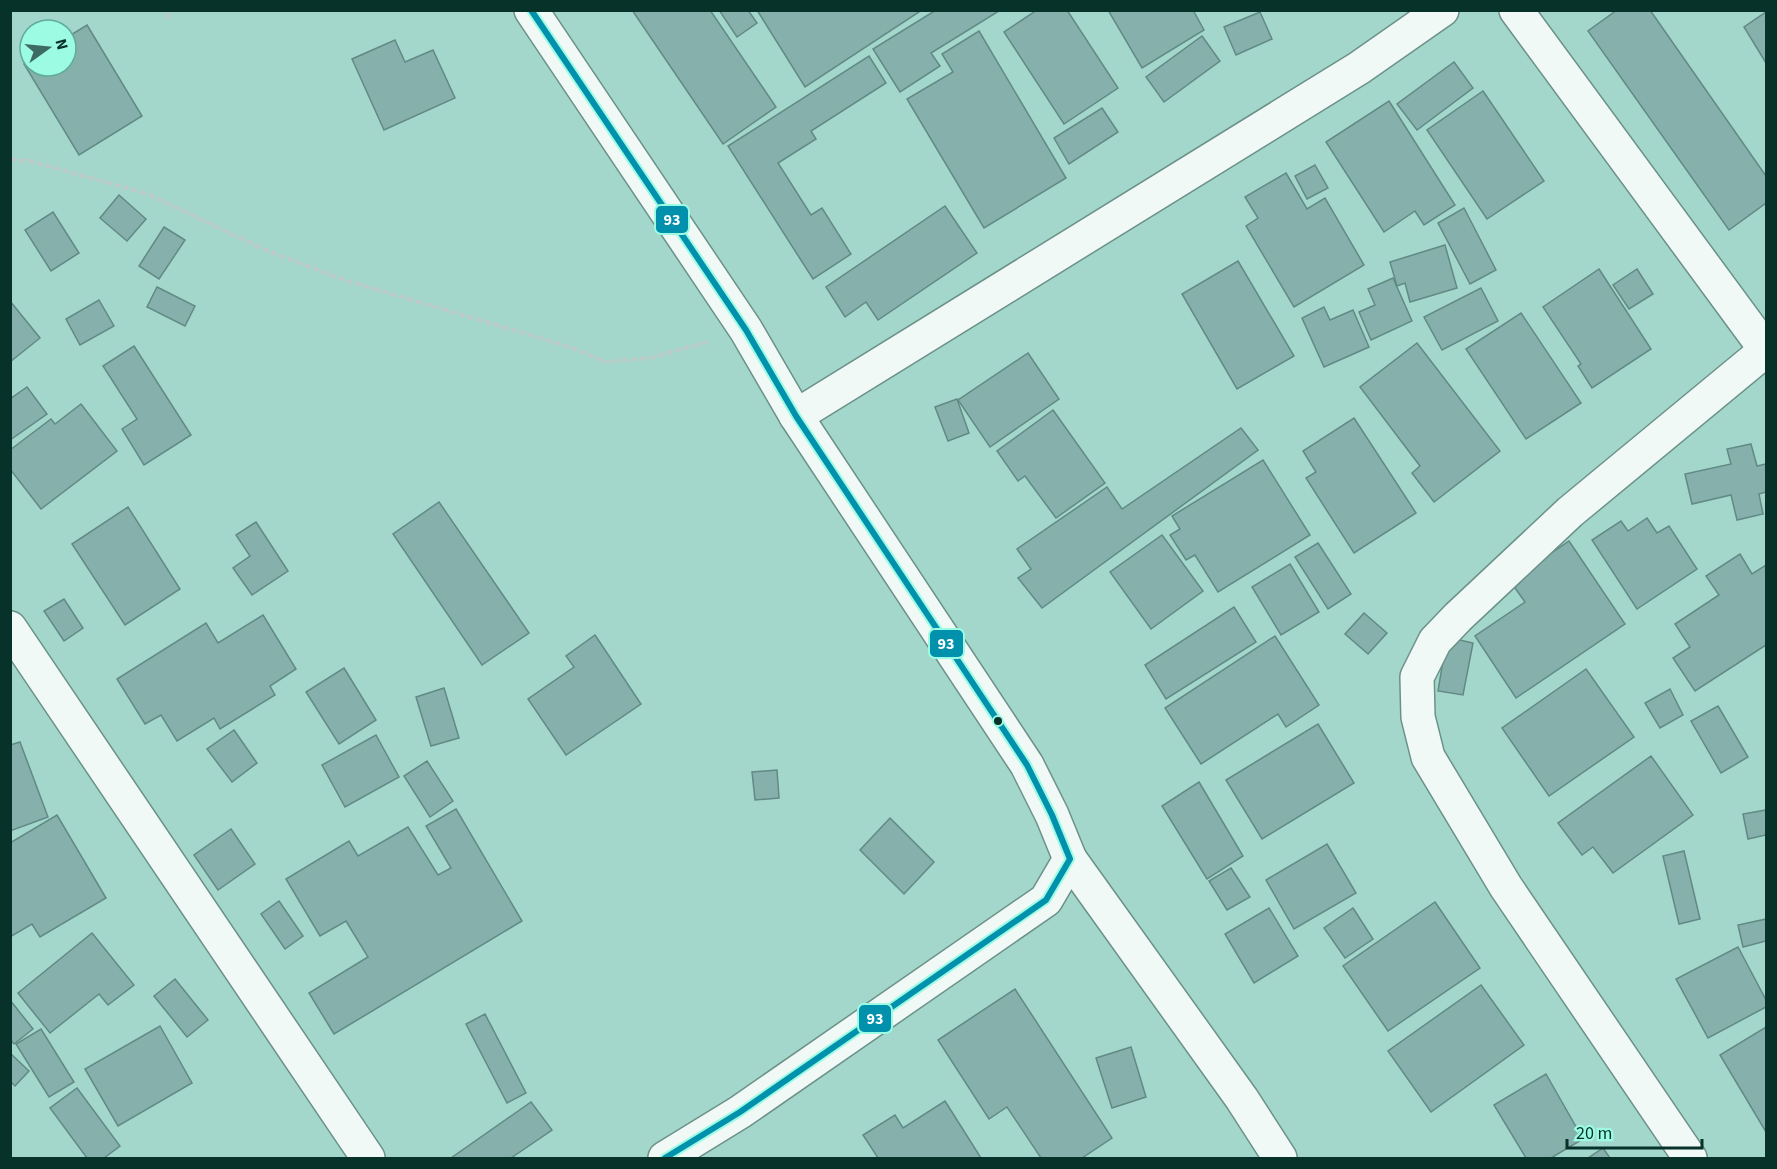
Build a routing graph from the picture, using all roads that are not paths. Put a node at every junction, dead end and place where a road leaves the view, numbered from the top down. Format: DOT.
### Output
graph roads {
  1 [pos="531,10"];
  2 [pos="1442,10"];
  3 [pos="1516,10"];
  4 [pos="1766,350"];
  5 [pos="796,416"];
  6 [pos="10,628"];
  7 [pos="1070,859"];
  8 [pos="368,1158"];
  9 [pos="665,1158"];
  10 [pos="1280,1158"];
  11 [pos="1690,1158"];
  1 -- 5 [label="street"];
  2 -- 5 [label="street"];
  3 -- 4 [label="street"];
  4 -- 11 [label="street"];
  5 -- 7 [label="street"];
  6 -- 8 [label="street"];
  7 -- 9 [label="street"];
  7 -- 10 [label="street"];
}
